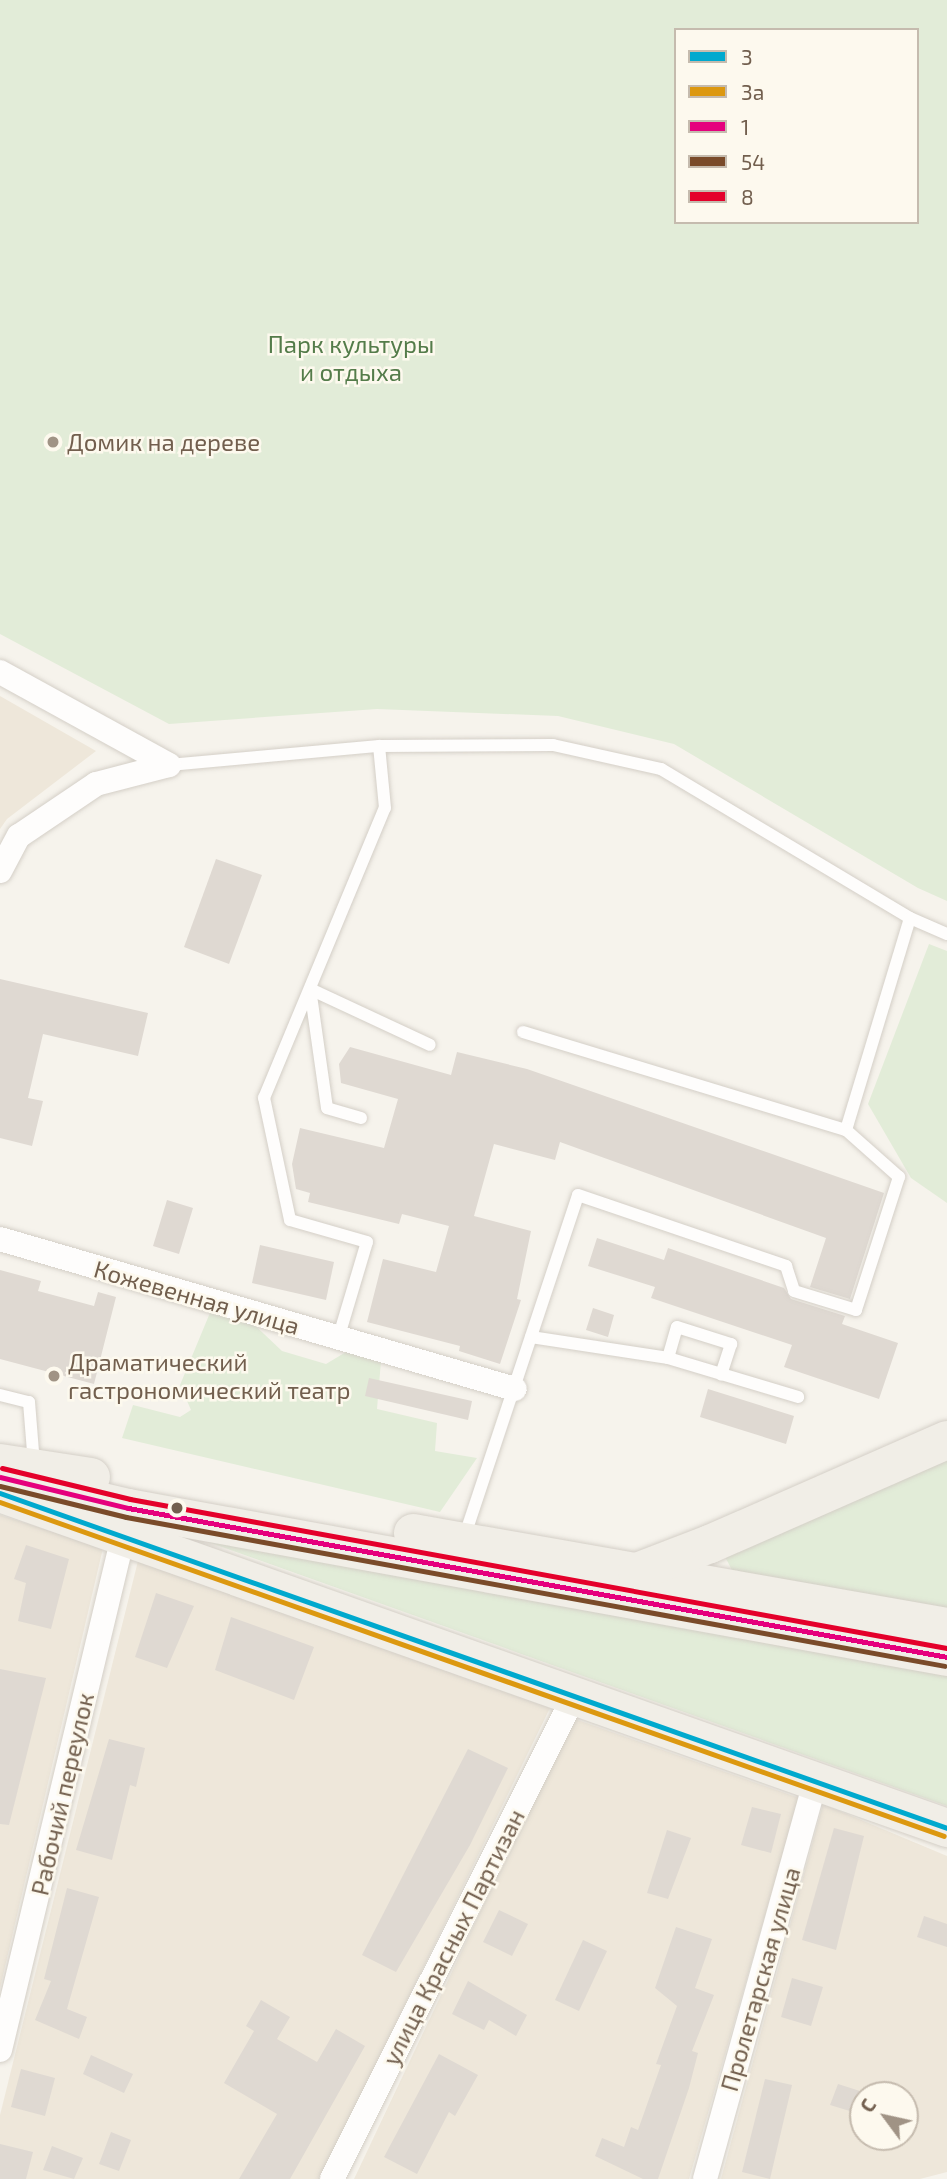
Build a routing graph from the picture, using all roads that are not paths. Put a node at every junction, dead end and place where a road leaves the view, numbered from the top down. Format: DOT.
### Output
graph roads {
  1 [pos="0,672"];
  2 [pos="379,746"];
  3 [pos="169,765"];
  4 [pos="0,872"];
  5 [pos="910,918"];
  6 [pos="947,934"];
  7 [pos="310,989"];
  8 [pos="523,1032"];
  9 [pos="430,1045"];
  10 [pos="361,1118"];
  11 [pos="846,1130"];
  12 [pos="0,1239"];
  13 [pos="531,1337"];
  14 [pos="338,1339"];
  15 [pos="668,1358"];
  16 [pos="722,1374"];
  17 [pos="515,1389"];
  18 [pos="0,1395"];
  19 [pos="799,1397"];
  20 [pos="947,1440"];
  21 [pos="12,1469"];
  22 [pos="0,1493"];
  23 [pos="123,1537"];
  24 [pos="463,1542"];
  25 [pos="637,1572"];
  26 [pos="947,1627"];
  27 [pos="947,1657"];
  28 [pos="574,1696"];
  29 [pos="816,1778"];
  30 [pos="947,1828"];
  31 [pos="0,2050"];
  32 [pos="332,2179"];
  33 [pos="705,2179"];
  1 -- 3 [label="street"];
  2 -- 3 [label="lane"];
  2 -- 5 [label="lane"];
  2 -- 7 [label="lane"];
  3 -- 4 [label="street"];
  5 -- 6 [label="lane"];
  5 -- 11 [label="lane"];
  7 -- 9 [label="lane"];
  7 -- 10 [label="lane"];
  7 -- 14 [label="lane"];
  8 -- 11 [label="lane"];
  11 -- 13 [label="lane"];
  12 -- 14 [label="street, Кожевенная улица"];
  13 -- 15 [label="lane"];
  13 -- 17 [label="lane"];
  14 -- 17 [label="street, Кожевенная улица"];
  15 -- 16 [label="lane"];
  15 -- 16 [label="lane"];
  16 -- 19 [label="lane"];
  17 -- 24 [label="lane"];
  18 -- 21 [label="lane"];
  20 -- 25 [label="main road"];
  21 -- 24 [label="main road"];
  21 -- 27 [label="main road"];
  22 -- 23 [label="main road"];
  23 -- 28 [label="main road"];
  23 -- 31 [label="street, Рабочий переулок"];
  24 -- 25 [label="main road"];
  25 -- 26 [label="main road"];
  28 -- 29 [label="main road"];
  28 -- 32 [label="street, улица Красных Партизан"];
  29 -- 30 [label="main road"];
  29 -- 33 [label="street, Пролетарская улица"];
}
